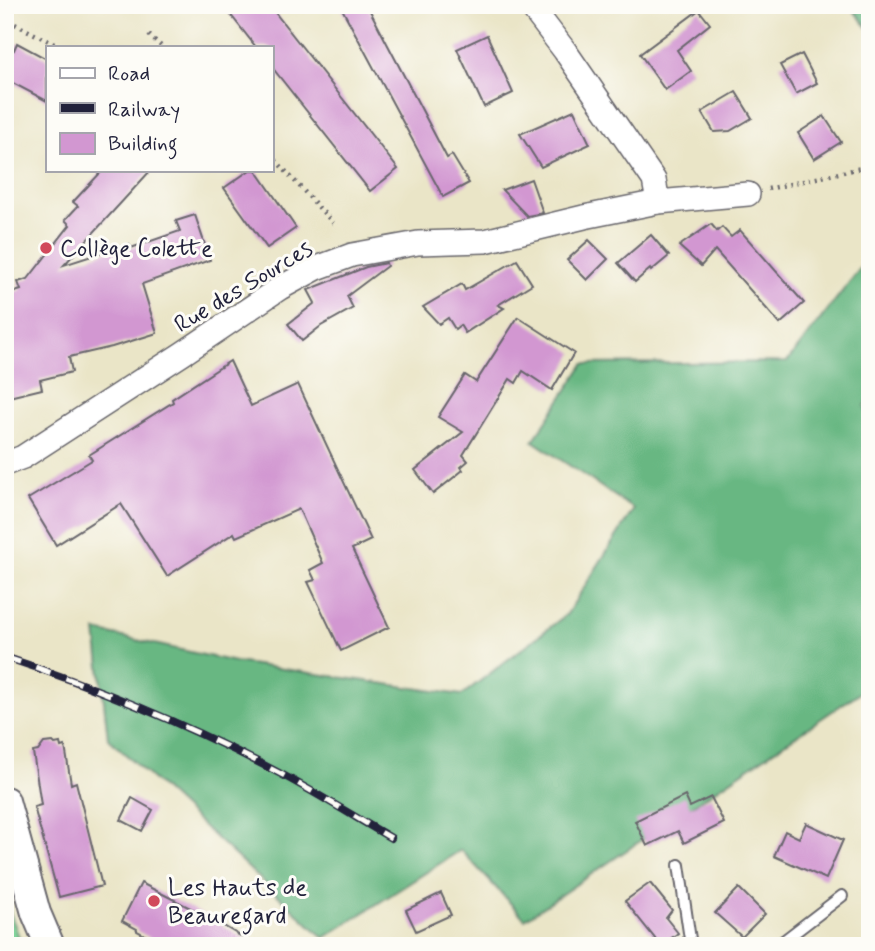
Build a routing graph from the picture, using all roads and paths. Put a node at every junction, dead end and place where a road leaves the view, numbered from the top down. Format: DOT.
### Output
graph roads {
  1 [pos="530,5"];
  2 [pos="15,24"];
  3 [pos="149,35"];
  4 [pos="58,46"];
  5 [pos="161,46"];
  6 [pos="273,157"];
  7 [pos="870,166"];
  8 [pos="748,194"];
  9 [pos="658,202"];
  10 [pos="333,223"];
  11 [pos="5,464"];
  12 [pos="5,801"];
  13 [pos="679,865"];
  14 [pos="842,896"];
  15 [pos="5,919"];
  16 [pos="15,946"];
  17 [pos="50,946"];
  18 [pos="691,946"];
  19 [pos="777,946"];
  1 -- 9 [label="street"];
  2 -- 4 [label="path"];
  3 -- 5 [label="path"];
  6 -- 10 [label="path"];
  7 -- 8 [label="path"];
  8 -- 9 [label="street, Rue des Sources"];
  9 -- 11 [label="street, Rue des Sources"];
  12 -- 17 [label="street"];
  13 -- 18 [label="lane"];
  14 -- 19 [label="lane"];
  15 -- 16 [label="path"];
}
